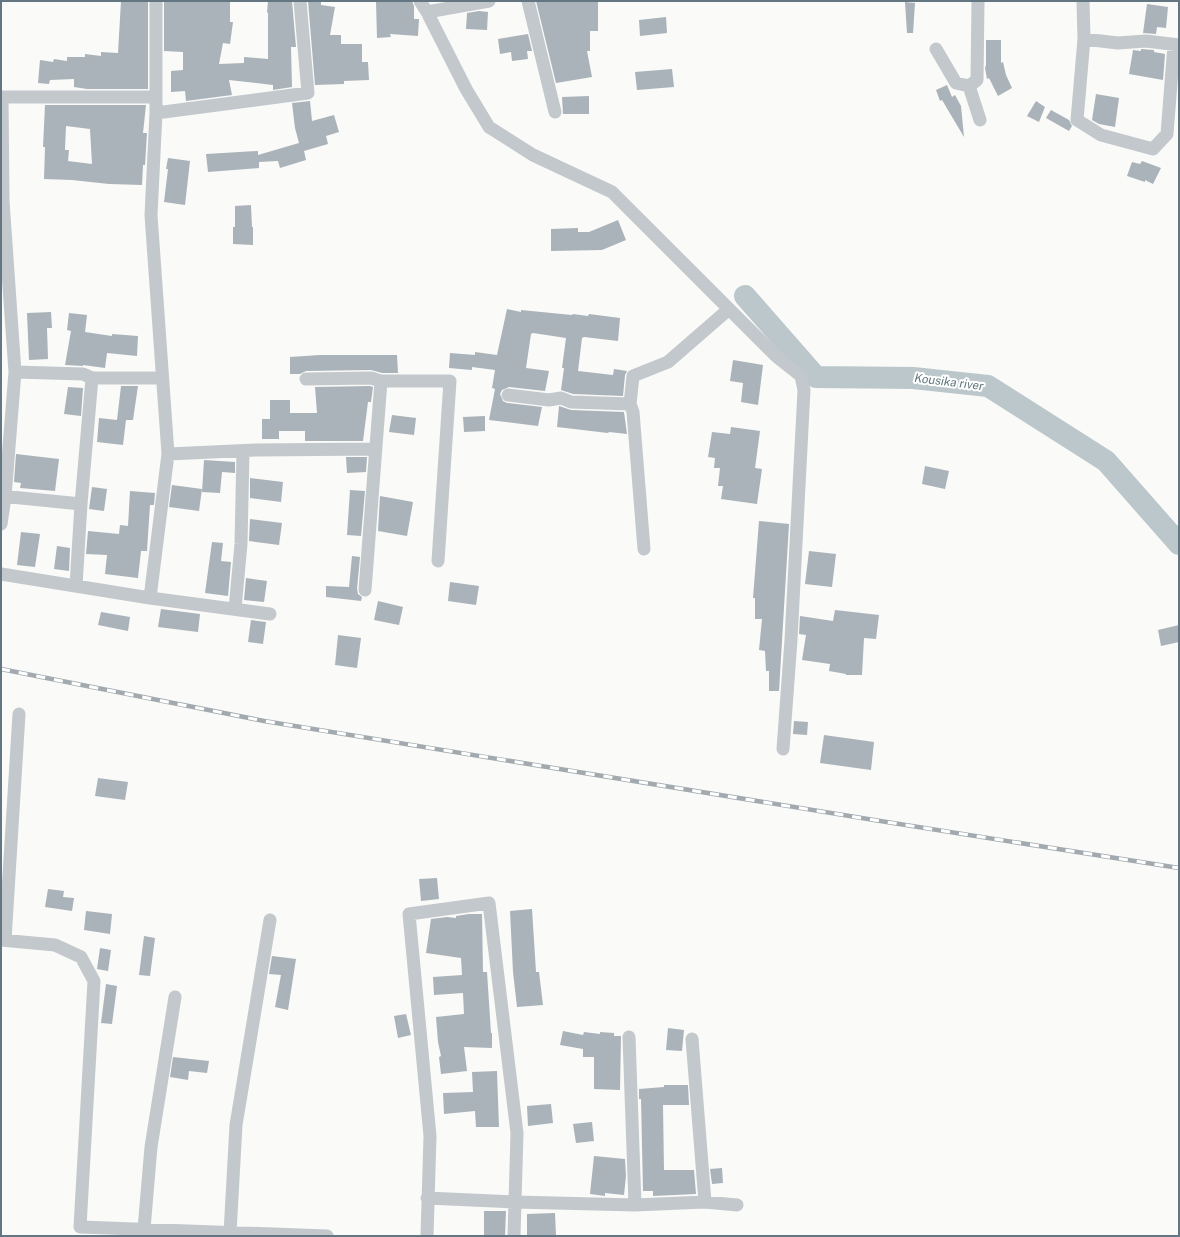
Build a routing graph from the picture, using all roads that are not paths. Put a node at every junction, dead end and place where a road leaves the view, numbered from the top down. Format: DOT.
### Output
graph roads {
  1 [pos="156,1"];
  2 [pos="300,1"];
  3 [pos="489,1"];
  4 [pos="528,1"];
  5 [pos="978,1"];
  6 [pos="1083,1"];
  7 [pos="423,6"];
  8 [pos="1084,40"];
  9 [pos="1177,45"];
  10 [pos="936,49"];
  11 [pos="969,86"];
  12 [pos="1,97"];
  13 [pos="156,97"];
  14 [pos="555,112"];
  15 [pos="156,113"];
  16 [pos="980,120"];
  17 [pos="729,309"];
  18 [pos="15,372"];
  19 [pos="92,378"];
  20 [pos="162,378"];
  21 [pos="306,379"];
  22 [pos="381,381"];
  23 [pos="508,395"];
  24 [pos="630,404"];
  25 [pos="376,449"];
  26 [pos="243,451"];
  27 [pos="168,454"];
  28 [pos="3,496"];
  29 [pos="82,504"];
  30 [pos="1,524"];
  31 [pos="644,549"];
  32 [pos="438,561"];
  33 [pos="1,574"];
  34 [pos="76,586"];
  35 [pos="365,590"];
  36 [pos="150,598"];
  37 [pos="235,609"];
  38 [pos="270,614"];
  39 [pos="19,714"];
  40 [pos="783,749"];
  41 [pos="270,920"];
  42 [pos="3,940"];
  43 [pos="175,997"];
  44 [pos="629,1037"];
  45 [pos="692,1039"];
  46 [pos="428,1198"];
  47 [pos="515,1202"];
  48 [pos="704,1202"];
  49 [pos="635,1205"];
  50 [pos="737,1205"];
  51 [pos="144,1230"];
  52 [pos="230,1233"];
  53 [pos="327,1236"];
  54 [pos="426,1236"];
  55 [pos="514,1236"];
  1 -- 13 [label="street"];
  2 -- 15 [label="street"];
  3 -- 7 [label="street"];
  4 -- 14 [label="street"];
  5 -- 11 [label="street"];
  6 -- 8 [label="street"];
  7 -- 17 [label="street"];
  8 -- 9 [label="street"];
  8 -- 9 [label="street"];
  10 -- 11 [label="street"];
  11 -- 16 [label="street"];
  12 -- 13 [label="street"];
  12 -- 18 [label="street"];
  13 -- 15 [label="street"];
  15 -- 20 [label="street"];
  17 -- 24 [label="street"];
  17 -- 40 [label="street"];
  18 -- 19 [label="street"];
  18 -- 28 [label="street"];
  19 -- 20 [label="street"];
  19 -- 29 [label="street"];
  20 -- 27 [label="street"];
  21 -- 22 [label="street"];
  22 -- 25 [label="street"];
  22 -- 32 [label="street"];
  23 -- 24 [label="street"];
  24 -- 31 [label="street"];
  25 -- 26 [label="street"];
  25 -- 35 [label="street"];
  26 -- 27 [label="street"];
  26 -- 37 [label="street"];
  27 -- 36 [label="street"];
  28 -- 29 [label="street"];
  28 -- 30 [label="street"];
  29 -- 34 [label="street"];
  33 -- 34 [label="street"];
  34 -- 36 [label="street"];
  36 -- 37 [label="street"];
  37 -- 38 [label="street"];
  39 -- 42 [label="street"];
  41 -- 52 [label="street"];
  42 -- 51 [label="street"];
  43 -- 51 [label="street"];
  44 -- 49 [label="street"];
  45 -- 48 [label="street"];
  46 -- 47 [label="street"];
  46 -- 47 [label="street"];
  46 -- 54 [label="street"];
  47 -- 49 [label="street"];
  47 -- 55 [label="street"];
  48 -- 49 [label="street"];
  48 -- 50 [label="street"];
  51 -- 52 [label="street"];
  52 -- 53 [label="street"];
}
